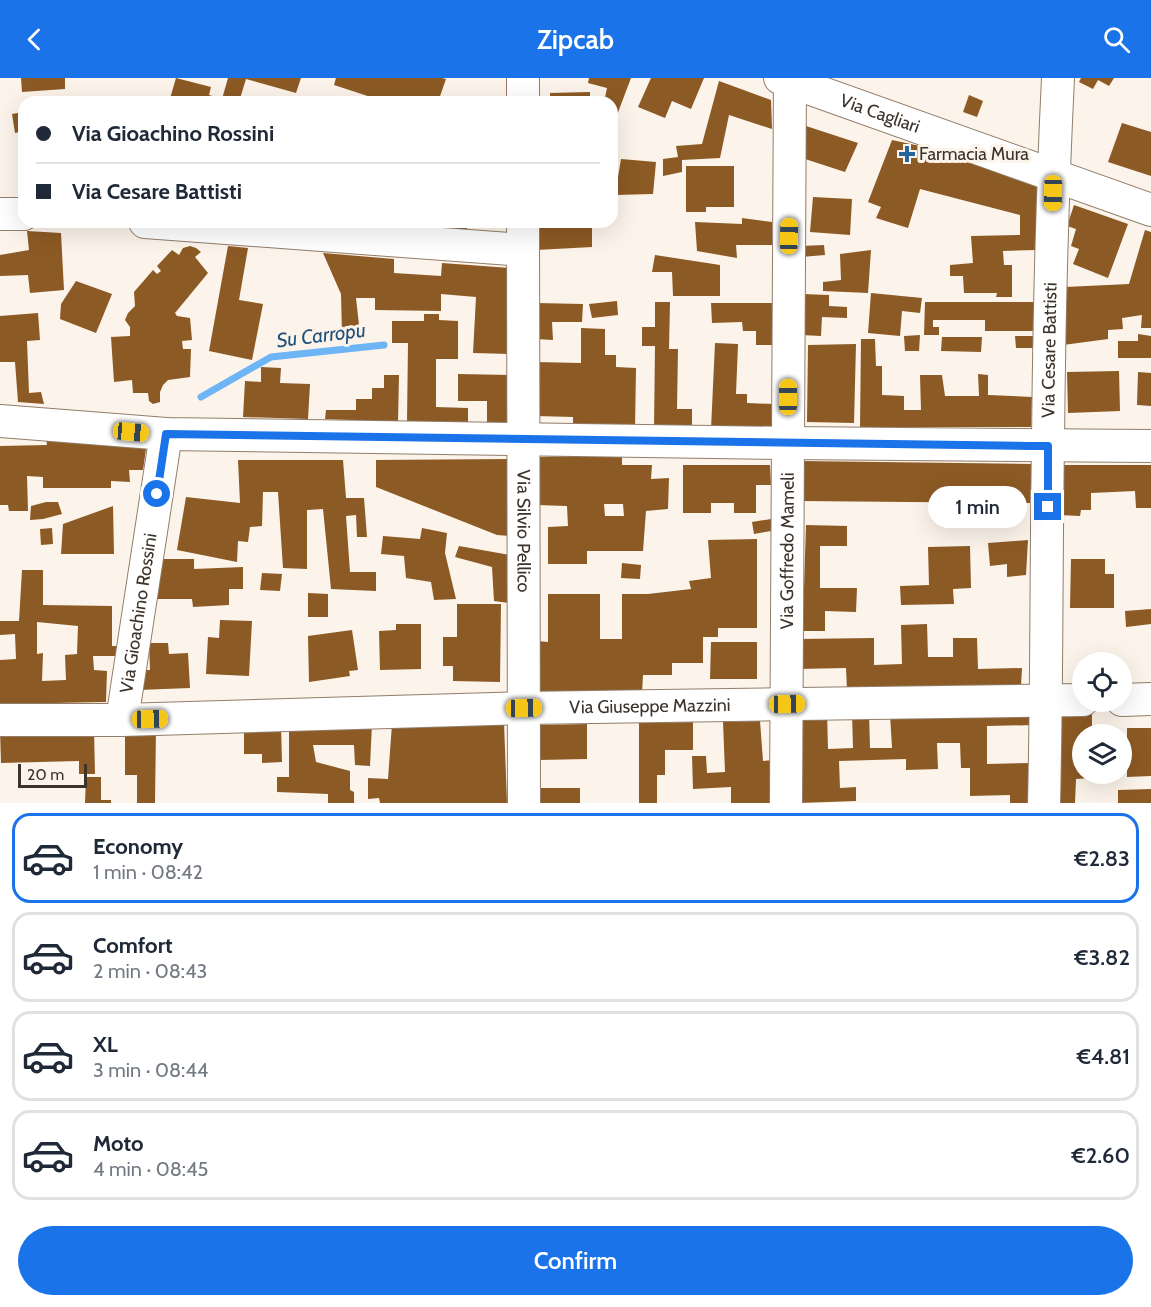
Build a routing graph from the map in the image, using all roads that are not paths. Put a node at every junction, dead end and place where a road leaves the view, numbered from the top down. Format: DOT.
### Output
graph roads {
  1 [pos="523,78"];
  2 [pos="1058,78"];
  3 [pos="787,79"];
  4 [pos="523,96"];
  5 [pos="1053,176"];
  6 [pos="1151,210"];
  7 [pos="0,214"];
  8 [pos="18,214"];
  9 [pos="307,228"];
  10 [pos="524,236"];
  11 [pos="0,422"];
  12 [pos="166,434"];
  13 [pos="524,440"];
  14 [pos="788,443"];
  15 [pos="1048,446"];
  16 [pos="1151,446"];
  17 [pos="1151,699"];
  18 [pos="1047,700"];
  19 [pos="1072,700"];
  20 [pos="1132,700"];
  21 [pos="787,704"];
  22 [pos="524,708"];
  23 [pos="0,720"];
  24 [pos="122,720"];
  25 [pos="524,803"];
  26 [pos="786,803"];
  27 [pos="1044,803"];
  1 -- 4 [label="street"];
  2 -- 5 [label="street, Via Cesare Battisti"];
  3 -- 5 [label="street, Via Cagliari"];
  3 -- 14 [label="street, Via Goffredo Mameli"];
  5 -- 6 [label="street, Via Cagliari"];
  5 -- 15 [label="street, Via Cesare Battisti"];
  7 -- 8 [label="street"];
  9 -- 10 [label="street"];
  10 -- 13 [label="street, Via Silvio Pellico"];
  11 -- 12 [label="street"];
  12 -- 13 [label="street"];
  12 -- 24 [label="street, Via Gioachino Rossini"];
  13 -- 14 [label="street"];
  13 -- 22 [label="street, Via Silvio Pellico"];
  14 -- 15 [label="street"];
  14 -- 21 [label="street, Via Goffredo Mameli"];
  15 -- 16 [label="street"];
  15 -- 18 [label="street, Via Cesare Battisti"];
  17 -- 20 [label="street"];
  18 -- 19 [label="street, Via Giuseppe Mazzini"];
  18 -- 21 [label="street, Via Giuseppe Mazzini"];
  18 -- 27 [label="street, Via Cesare Battisti"];
  21 -- 22 [label="street, Via Giuseppe Mazzini"];
  21 -- 26 [label="street, Via Goffredo Mameli"];
  22 -- 24 [label="street, Via Giuseppe Mazzini"];
  22 -- 25 [label="street, Via Silvio Pellico"];
  23 -- 24 [label="street, Via Giuseppe Mazzini"];
}
